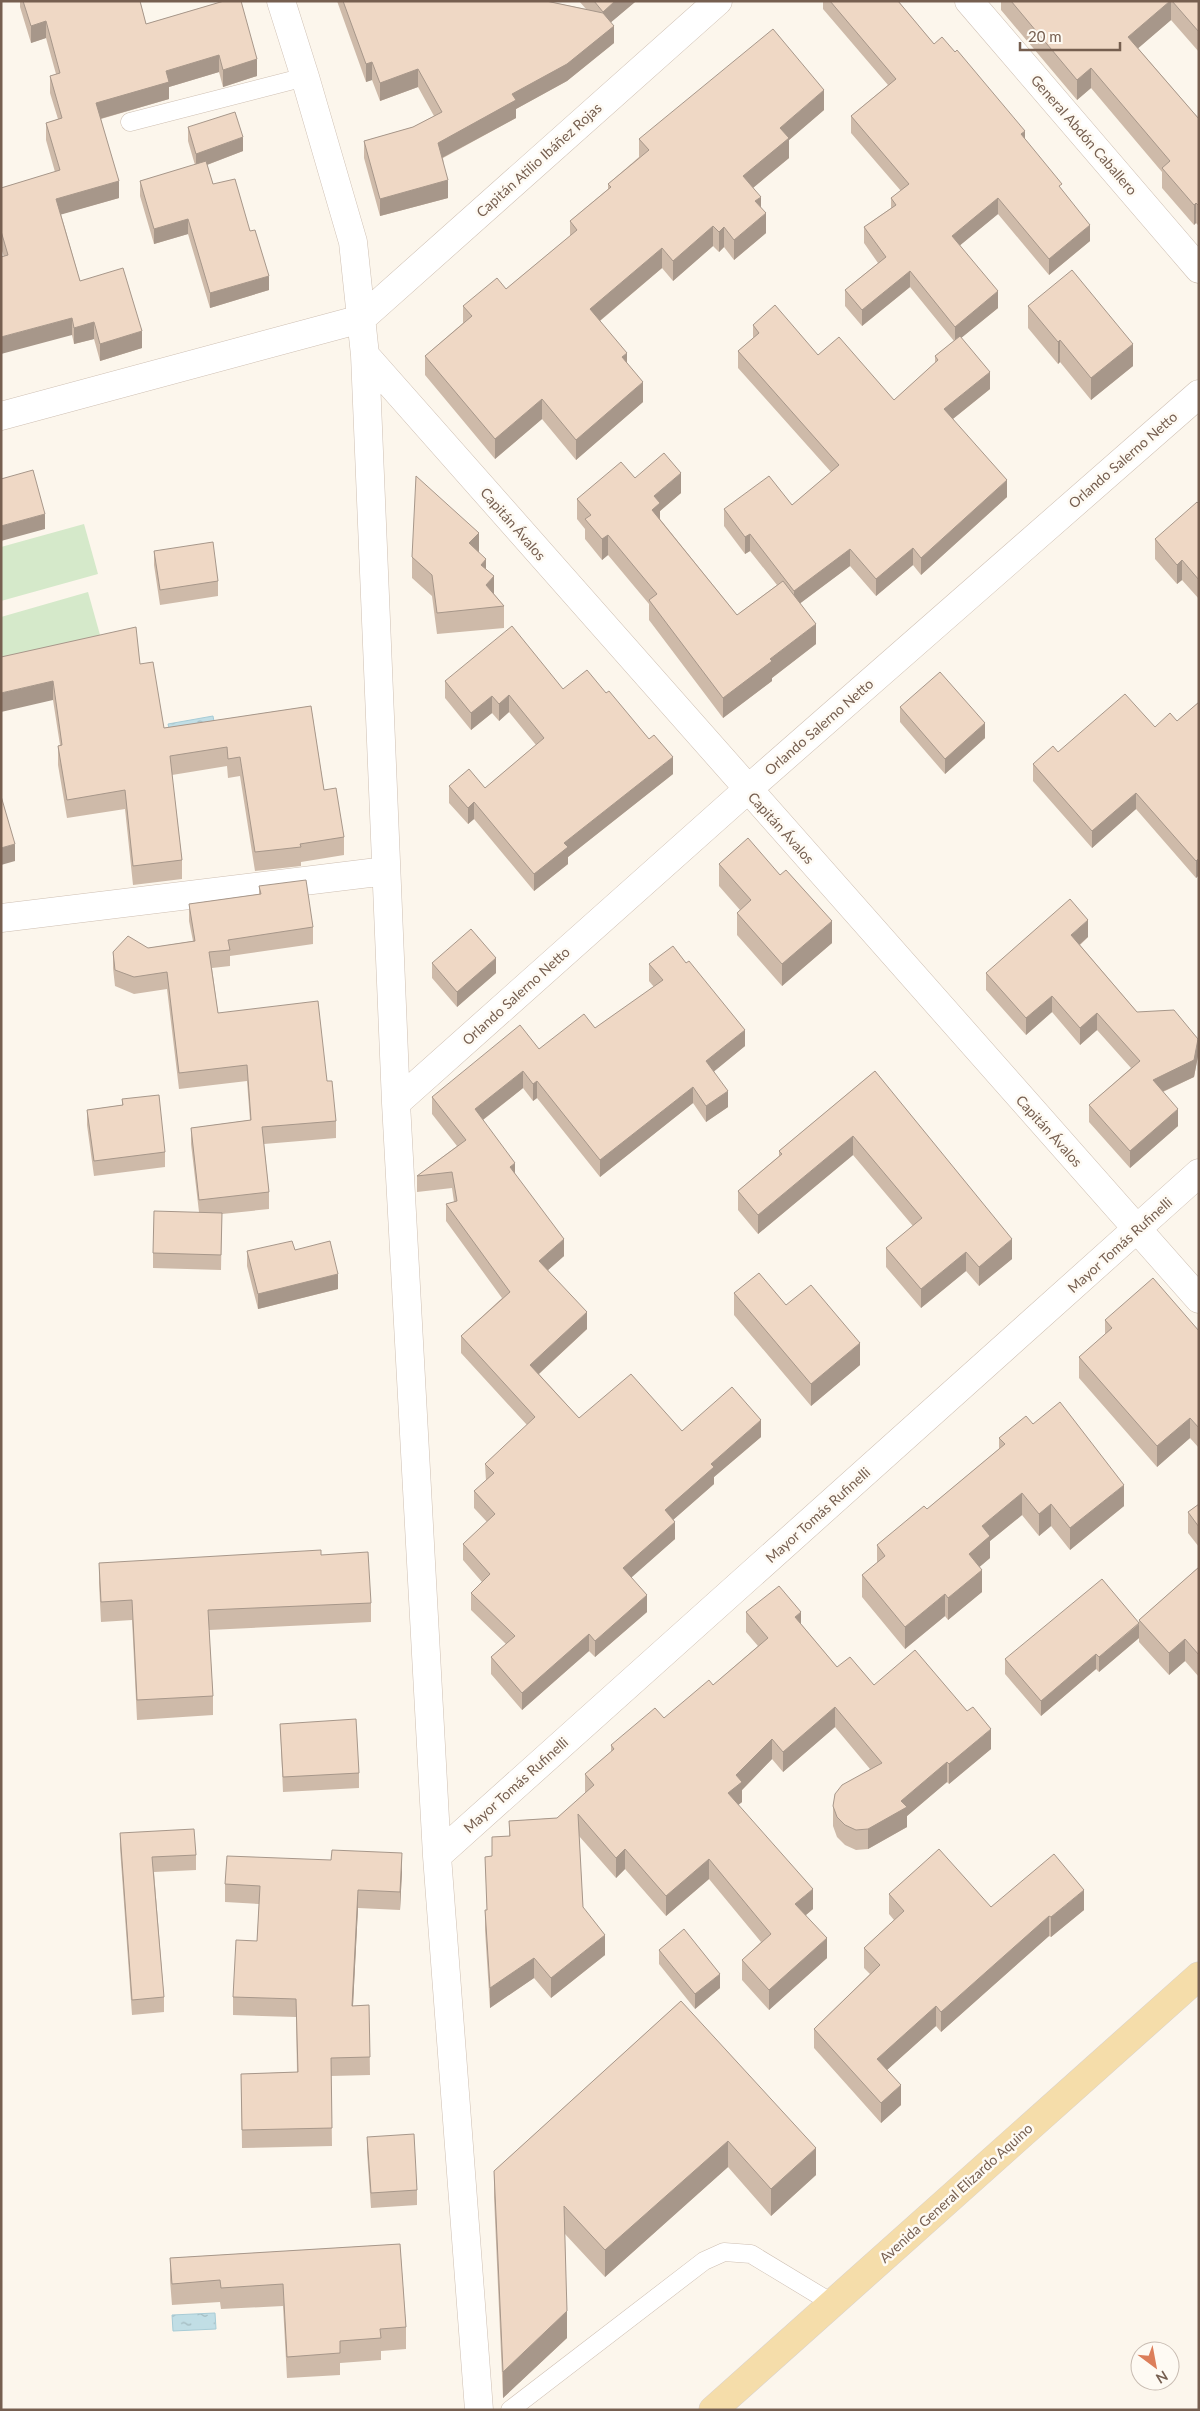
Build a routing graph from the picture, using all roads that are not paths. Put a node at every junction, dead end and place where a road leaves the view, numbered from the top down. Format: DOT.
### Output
graph roads {
  1 [pos="280,1"];
  2 [pos="718,1"];
  3 [pos="969,1"];
  4 [pos="305,77"];
  5 [pos="130,122"];
  6 [pos="1199,269"];
  7 [pos="361,319"];
  8 [pos="365,355"];
  9 [pos="1199,394"];
  10 [pos="1,416"];
  11 [pos="747,790"];
  12 [pos="386,871"];
  13 [pos="1,918"];
  14 [pos="396,1103"];
  15 [pos="1199,1174"];
  16 [pos="1137,1230"];
  17 [pos="1199,1299"];
  18 [pos="437,1856"];
  19 [pos="1199,1976"];
  20 [pos="832,2304"];
  21 [pos="479,2410"];
  22 [pos="510,2410"];
  23 [pos="713,2410"];
  1 -- 4 [label="street"];
  2 -- 7 [label="street, Capitán Atilio Ibáñez Rojas"];
  3 -- 6 [label="street, General Abdón Caballero"];
  4 -- 5 [label="lane"];
  4 -- 7 [label="street"];
  7 -- 8 [label="street"];
  7 -- 10 [label="street"];
  8 -- 11 [label="street, Capitán Ávalos"];
  8 -- 12 [label="street"];
  9 -- 11 [label="street, Orlando Salerno Netto"];
  11 -- 14 [label="street, Orlando Salerno Netto"];
  11 -- 16 [label="street, Capitán Ávalos"];
  12 -- 13 [label="street"];
  12 -- 14 [label="street"];
  14 -- 18 [label="street"];
  15 -- 16 [label="street, Mayor Tomás Rufinelli"];
  16 -- 17 [label="street, Capitán Ávalos"];
  16 -- 18 [label="street, Mayor Tomás Rufinelli"];
  18 -- 21 [label="street"];
  19 -- 20 [label="main road, Avenida General Elizardo Aquino"];
  20 -- 22 [label="lane"];
  20 -- 23 [label="main road, Avenida General Elizardo Aquino"];
}
